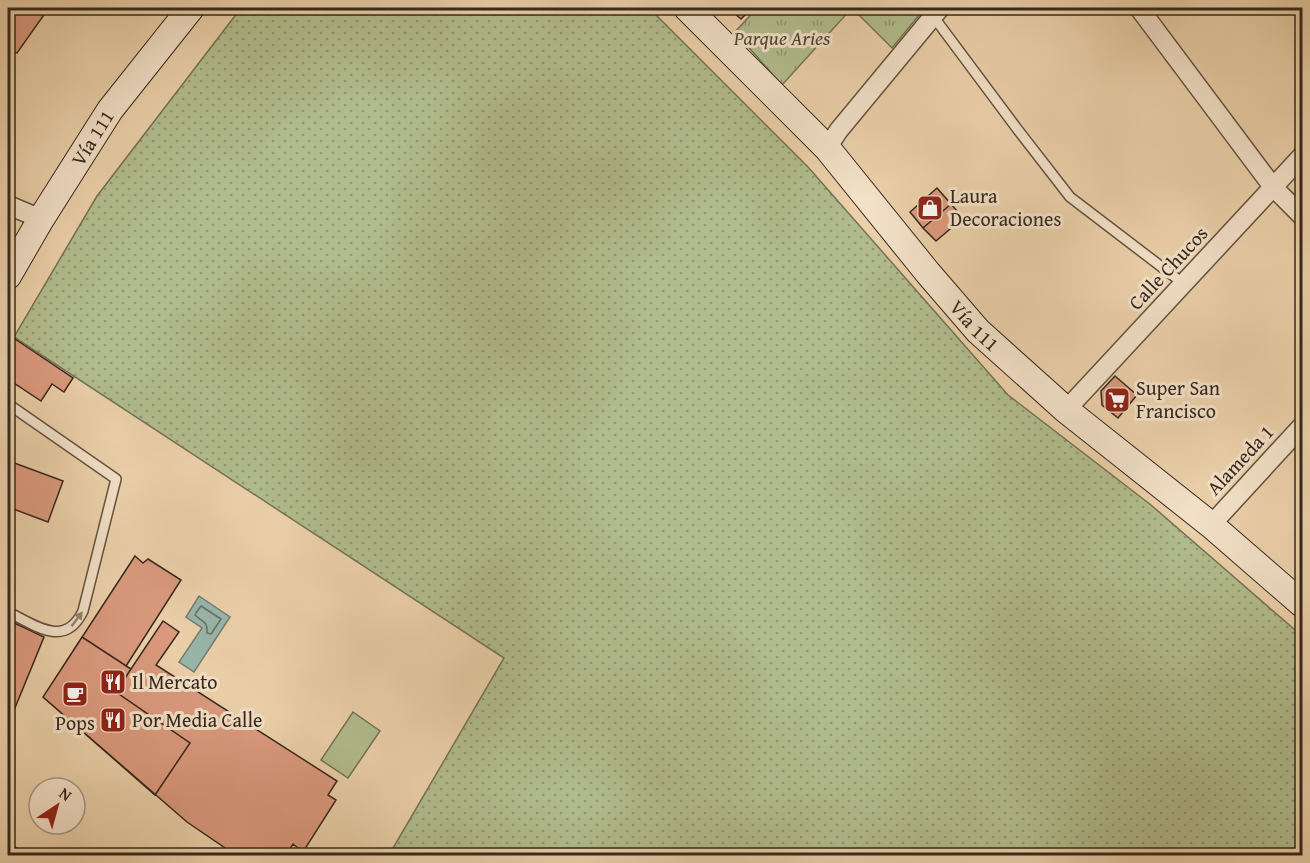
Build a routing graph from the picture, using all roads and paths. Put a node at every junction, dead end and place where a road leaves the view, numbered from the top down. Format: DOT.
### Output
graph roads {
  1 [pos="191,8"];
  2 [pos="687,8"];
  3 [pos="1139,8"];
  4 [pos="937,12"];
  5 [pos="827,148"];
  6 [pos="1302,156"];
  7 [pos="1273,187"];
  8 [pos="8,205"];
  9 [pos="1302,216"];
  10 [pos="41,219"];
  11 [pos="8,276"];
  12 [pos="1184,284"];
  13 [pos="8,404"];
  14 [pos="1066,410"];
  15 [pos="1302,426"];
  16 [pos="1211,525"];
  17 [pos="1302,604"];
  18 [pos="8,612"];
  1 -- 10 [label="main road, Vía 111"];
  2 -- 5 [label="main road, Vía 111"];
  3 -- 7 [label="street"];
  4 -- 5 [label="street"];
  4 -- 12 [label="lane"];
  5 -- 14 [label="main road, Vía 111"];
  6 -- 7 [label="street, Calle Chucos"];
  7 -- 9 [label="street"];
  7 -- 12 [label="street, Calle Chucos"];
  8 -- 10 [label="street"];
  10 -- 11 [label="main road, Vía 111"];
  12 -- 14 [label="street, Calle Chucos"];
  18 -- 13 [label="lane, one-way"];
  14 -- 16 [label="main road, Vía 111"];
  15 -- 16 [label="street, Alameda 1"];
  16 -- 17 [label="main road, Vía 111"];
}
